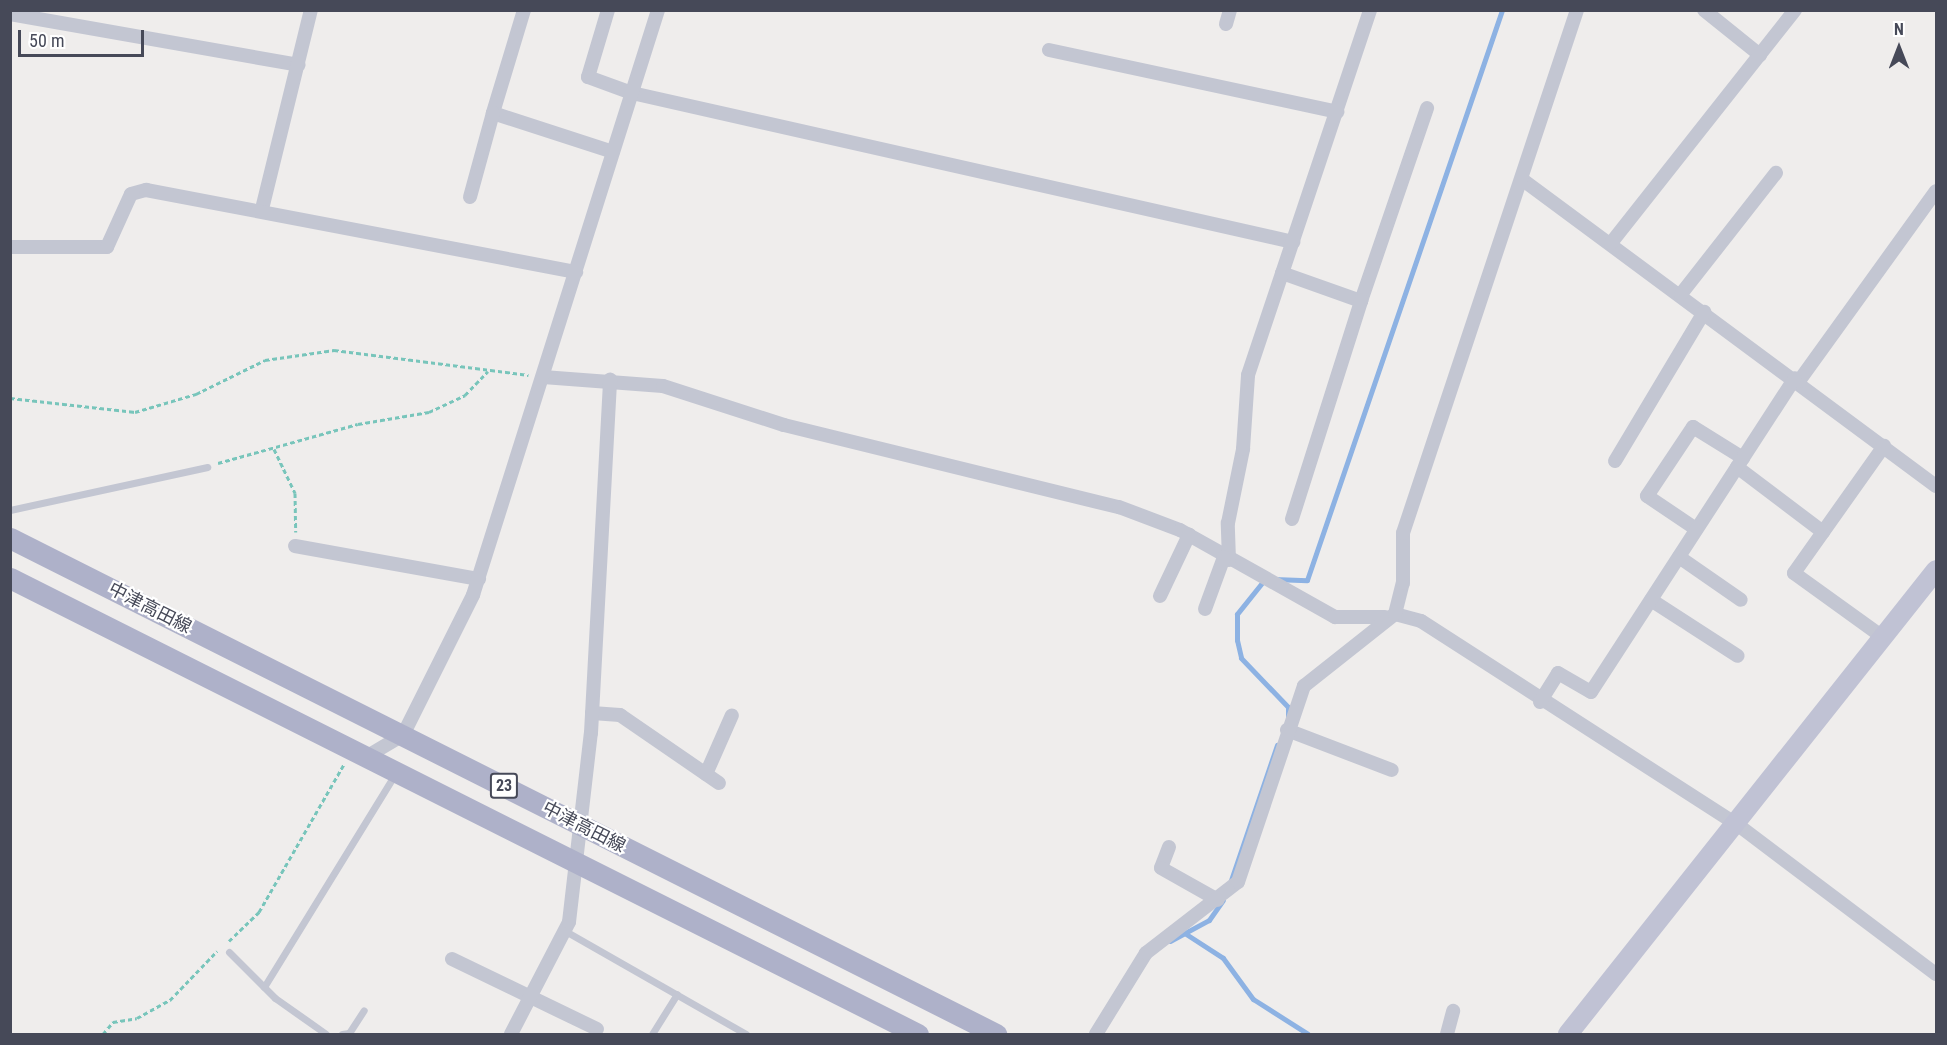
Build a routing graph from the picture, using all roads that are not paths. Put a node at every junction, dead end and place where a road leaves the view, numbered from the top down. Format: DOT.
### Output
graph roads {
  1 [pos="311,10"];
  2 [pos="524,10"];
  3 [pos="608,10"];
  4 [pos="658,10"];
  5 [pos="1370,10"];
  6 [pos="1577,10"];
  7 [pos="1704,10"];
  8 [pos="1795,10"];
  9 [pos="10,14"];
  10 [pos="39,15"];
  11 [pos="1049,50"];
  12 [pos="1760,55"];
  13 [pos="299,65"];
  14 [pos="632,93"];
  15 [pos="1427,108"];
  16 [pos="1337,112"];
  17 [pos="493,113"];
  18 [pos="613,152"];
  19 [pos="1776,173"];
  20 [pos="1522,180"];
  21 [pos="1936,191"];
  22 [pos="470,197"];
  23 [pos="262,209"];
  24 [pos="1293,242"];
  25 [pos="1611,243"];
  26 [pos="10,247"];
  27 [pos="576,272"];
  28 [pos="1282,273"];
  29 [pos="1681,294"];
  30 [pos="1361,301"];
  31 [pos="1704,312"];
  32 [pos="543,377"];
  33 [pos="1797,379"];
  34 [pos="610,380"];
  35 [pos="1884,446"];
  36 [pos="1615,461"];
  37 [pos="1740,463"];
  38 [pos="207,466"];
  39 [pos="1936,486"];
  40 [pos="10,510"];
  41 [pos="1292,519"];
  42 [pos="1696,529"];
  43 [pos="1823,532"];
  44 [pos="1189,535"];
  45 [pos="10,538"];
  46 [pos="295,546"];
  47 [pos="1679,557"];
  48 [pos="1226,558"];
  49 [pos="1936,570"];
  50 [pos="10,578"];
  51 [pos="479,579"];
  52 [pos="1160,596"];
  53 [pos="1651,600"];
  54 [pos="1741,600"];
  55 [pos="1205,609"];
  56 [pos="1390,616"];
  57 [pos="1335,617"];
  58 [pos="1884,638"];
  59 [pos="1349,648"];
  60 [pos="1737,656"];
  61 [pos="1540,702"];
  62 [pos="592,713"];
  63 [pos="732,715"];
  64 [pos="1287,730"];
  65 [pos="403,735"];
  66 [pos="359,753"];
  67 [pos="1392,770"];
  68 [pos="396,772"];
  69 [pos="706,774"];
  70 [pos="719,783"];
  71 [pos="1738,825"];
  72 [pos="582,826"];
  73 [pos="1169,847"];
  74 [pos="578,864"];
  75 [pos="1218,900"];
  76 [pos="567,932"];
  77 [pos="229,952"];
  78 [pos="452,958"];
  79 [pos="1936,974"];
  80 [pos="264,987"];
  81 [pos="677,994"];
  82 [pos="531,997"];
  83 [pos="364,1010"];
  84 [pos="1453,1011"];
  85 [pos="597,1029"];
  86 [pos="326,1035"];
  87 [pos="342,1035"];
  88 [pos="511,1035"];
  89 [pos="652,1035"];
  90 [pos="746,1035"];
  91 [pos="918,1035"];
  92 [pos="996,1035"];
  93 [pos="1095,1035"];
  94 [pos="1447,1035"];
  95 [pos="1568,1035"];
  1 -- 13 [label="street"];
  2 -- 17 [label="street"];
  3 -- 14 [label="street"];
  4 -- 14 [label="street"];
  5 -- 16 [label="street"];
  6 -- 20 [label="street"];
  7 -- 12 [label="street"];
  8 -- 12 [label="street"];
  9 -- 10 [label="street"];
  10 -- 13 [label="street"];
  11 -- 16 [label="street"];
  12 -- 25 [label="street"];
  13 -- 23 [label="street"];
  14 -- 18 [label="street"];
  14 -- 24 [label="street"];
  15 -- 30 [label="street"];
  16 -- 24 [label="street"];
  17 -- 18 [label="street"];
  17 -- 22 [label="street"];
  18 -- 27 [label="street"];
  19 -- 29 [label="street"];
  20 -- 25 [label="street"];
  20 -- 56 [label="street"];
  21 -- 33 [label="street"];
  23 -- 26 [label="street"];
  23 -- 27 [label="street"];
  24 -- 28 [label="street"];
  25 -- 29 [label="street"];
  27 -- 32 [label="street"];
  28 -- 30 [label="street"];
  28 -- 48 [label="street"];
  29 -- 31 [label="street"];
  30 -- 41 [label="street"];
  31 -- 33 [label="street"];
  31 -- 36 [label="street"];
  32 -- 34 [label="street"];
  32 -- 51 [label="street"];
  33 -- 35 [label="street"];
  33 -- 37 [label="street"];
  34 -- 44 [label="street"];
  34 -- 62 [label="street"];
  35 -- 39 [label="street"];
  35 -- 43 [label="street"];
  37 -- 42 [label="street"];
  37 -- 42 [label="street"];
  37 -- 43 [label="street"];
  38 -- 40 [label="lane"];
  42 -- 47 [label="street"];
  43 -- 58 [label="street"];
  44 -- 48 [label="street"];
  44 -- 52 [label="street"];
  45 -- 65 [label="main road, 中津高田線 / 23"];
  46 -- 51 [label="street"];
  47 -- 53 [label="street"];
  47 -- 54 [label="street"];
  48 -- 55 [label="street"];
  48 -- 57 [label="street"];
  49 -- 58 [label="street"];
  50 -- 66 [label="main road, 中津高田線 / 23"];
  51 -- 65 [label="street"];
  53 -- 60 [label="street"];
  53 -- 61 [label="street"];
  56 -- 57 [label="street"];
  56 -- 59 [label="street"];
  56 -- 61 [label="street"];
  57 -- 59 [label="street"];
  58 -- 71 [label="street"];
  59 -- 64 [label="street"];
  61 -- 71 [label="street"];
  62 -- 69 [label="street"];
  62 -- 72 [label="street"];
  63 -- 69 [label="street"];
  64 -- 67 [label="street"];
  64 -- 75 [label="street"];
  65 -- 66 [label="street"];
  65 -- 72 [label="main road, 中津高田線 / 23"];
  66 -- 68 [label="main road, 中津高田線 / 23"];
  68 -- 74 [label="main road, 中津高田線 / 23"];
  68 -- 80 [label="lane"];
  69 -- 70 [label="street"];
  71 -- 79 [label="street"];
  71 -- 95 [label="street"];
  72 -- 74 [label="street"];
  72 -- 92 [label="main road, 中津高田線 / 23"];
  73 -- 75 [label="street"];
  74 -- 76 [label="street"];
  74 -- 91 [label="main road, 中津高田線 / 23"];
  75 -- 93 [label="street"];
  76 -- 81 [label="lane"];
  76 -- 82 [label="street"];
  77 -- 80 [label="lane"];
  78 -- 82 [label="street"];
  80 -- 86 [label="lane"];
  81 -- 89 [label="lane"];
  81 -- 90 [label="lane"];
  82 -- 85 [label="street"];
  82 -- 88 [label="street"];
  83 -- 87 [label="lane"];
  84 -- 94 [label="street"];
}
